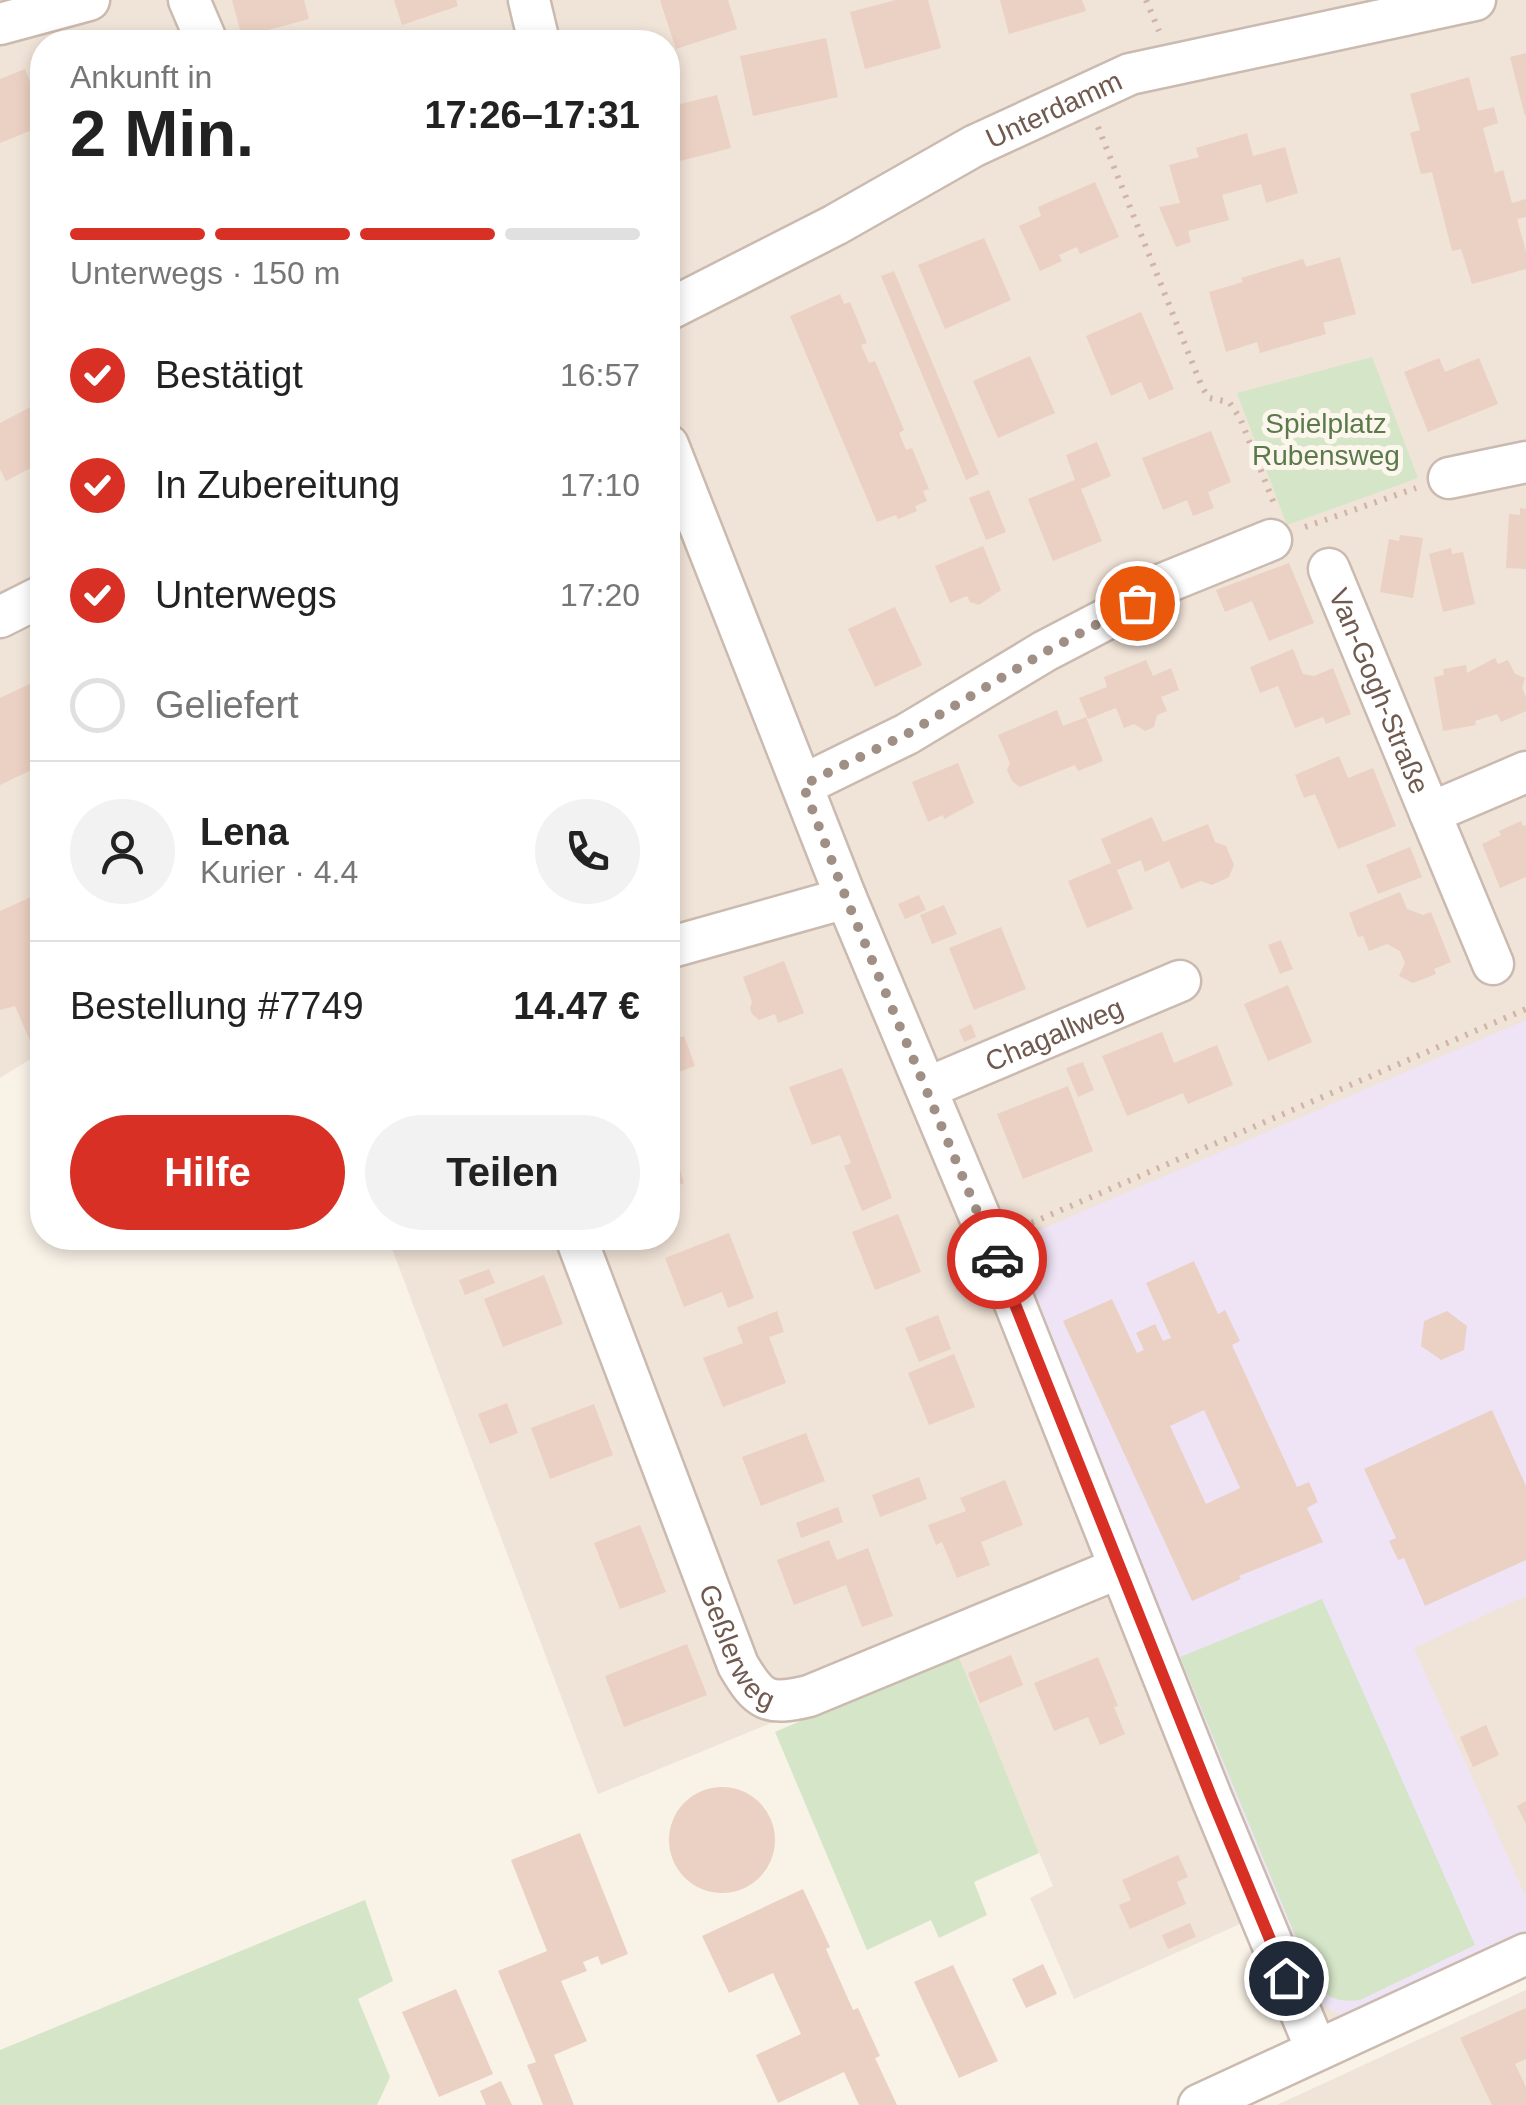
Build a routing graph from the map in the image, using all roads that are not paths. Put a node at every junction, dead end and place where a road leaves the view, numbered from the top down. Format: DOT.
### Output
graph roads {
  1 [pos="89,0"];
  2 [pos="189,0"];
  3 [pos="528,0"];
  4 [pos="1475,0"];
  5 [pos="0,24"];
  6 [pos="202,30"];
  7 [pos="537,30"];
  8 [pos="680,304"];
  9 [pos="1526,462"];
  10 [pos="680,476"];
  11 [pos="1449,478"];
  12 [pos="1279,537"];
  13 [pos="1330,569"];
  14 [pos="30,602"];
  15 [pos="0,618"];
  16 [pos="1526,772"];
  17 [pos="803,785"];
  18 [pos="1430,812"];
  19 [pos="846,898"];
  20 [pos="680,945"];
  21 [pos="1493,964"];
  22 [pos="1180,981"];
  23 [pos="927,1088"];
  24 [pos="581,1250"];
  25 [pos="1120,1568"];
  26 [pos="1526,1954"];
  27 [pos="1316,2049"];
  28 [pos="1199,2105"];
  1 -- 5 [label="street"];
  2 -- 6 [label="street"];
  3 -- 7 [label="street"];
  4 -- 8 [label="street, Unterdamm"];
  9 -- 11 [label="street"];
  10 -- 17 [label="street"];
  12 -- 17 [label="street"];
  13 -- 18 [label="street, Van-Gogh-Straße"];
  14 -- 15 [label="street"];
  16 -- 18 [label="street, Van-Gogh-Straße"];
  17 -- 19 [label="street"];
  18 -- 21 [label="street, Van-Gogh-Straße"];
  19 -- 20 [label="street"];
  19 -- 23 [label="street"];
  22 -- 23 [label="street, Chagallweg"];
  23 -- 25 [label="street"];
  24 -- 25 [label="street, Geßlerweg"];
  25 -- 27 [label="street"];
  26 -- 27 [label="street"];
  27 -- 28 [label="street"];
}
